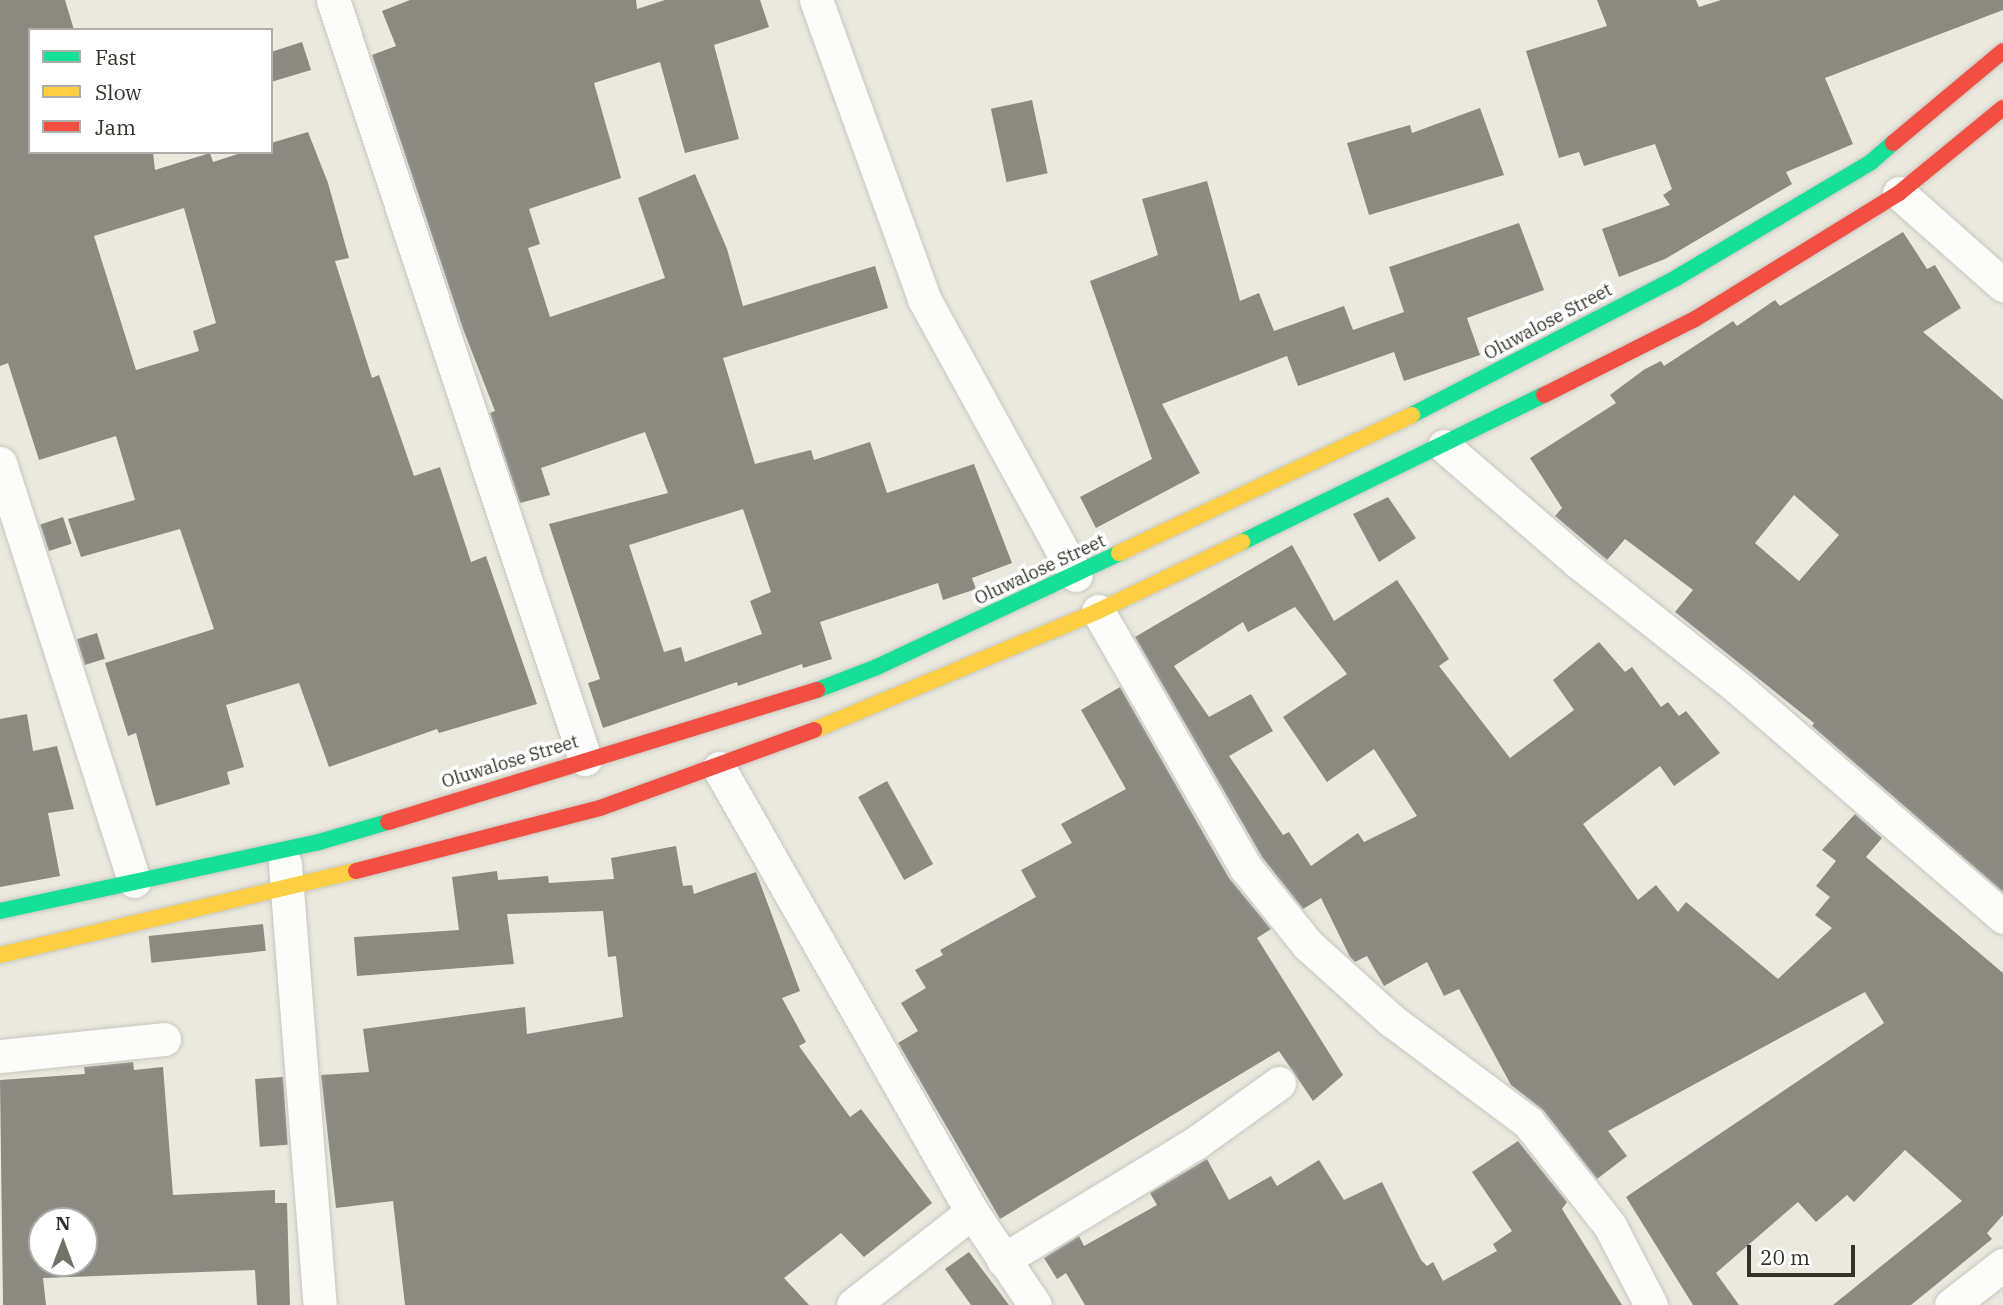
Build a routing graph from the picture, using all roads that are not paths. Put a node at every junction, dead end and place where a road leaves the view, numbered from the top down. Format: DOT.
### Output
graph roads {
  1 [pos="333,0"];
  2 [pos="816,0"];
  3 [pos="2003,51"];
  4 [pos="2003,108"];
  5 [pos="1899,193"];
  6 [pos="2003,285"];
  7 [pos="1444,446"];
  8 [pos="0,463"];
  9 [pos="1076,575"];
  10 [pos="1098,611"];
  11 [pos="585,759"];
  12 [pos="719,768"];
  13 [pos="284,851"];
  14 [pos="134,881"];
  15 [pos="286,888"];
  16 [pos="0,911"];
  17 [pos="2003,917"];
  18 [pos="0,954"];
  19 [pos="164,1039"];
  20 [pos="0,1056"];
  21 [pos="1279,1083"];
  22 [pos="972,1212"];
  23 [pos="1003,1260"];
  24 [pos="2003,1265"];
  25 [pos="320,1305"];
  26 [pos="853,1305"];
  27 [pos="1035,1305"];
  28 [pos="1651,1305"];
  29 [pos="1951,1305"];
  1 -- 11 [label="street"];
  2 -- 9 [label="street"];
  3 -- 9 [label="street, Oluwalose Street"];
  4 -- 5 [label="street"];
  5 -- 6 [label="street"];
  5 -- 7 [label="street"];
  7 -- 10 [label="street"];
  7 -- 17 [label="street"];
  8 -- 14 [label="street"];
  9 -- 11 [label="street, Oluwalose Street"];
  10 -- 12 [label="street"];
  10 -- 28 [label="street"];
  11 -- 13 [label="street, Oluwalose Street"];
  12 -- 15 [label="street"];
  12 -- 22 [label="street"];
  13 -- 14 [label="street, Oluwalose Street"];
  13 -- 15 [label="street"];
  14 -- 16 [label="street, Oluwalose Street"];
  15 -- 18 [label="street"];
  15 -- 25 [label="street"];
  19 -- 20 [label="street"];
  21 -- 23 [label="street"];
  22 -- 23 [label="street"];
  22 -- 26 [label="street"];
  23 -- 27 [label="street"];
  24 -- 29 [label="street"];
}
